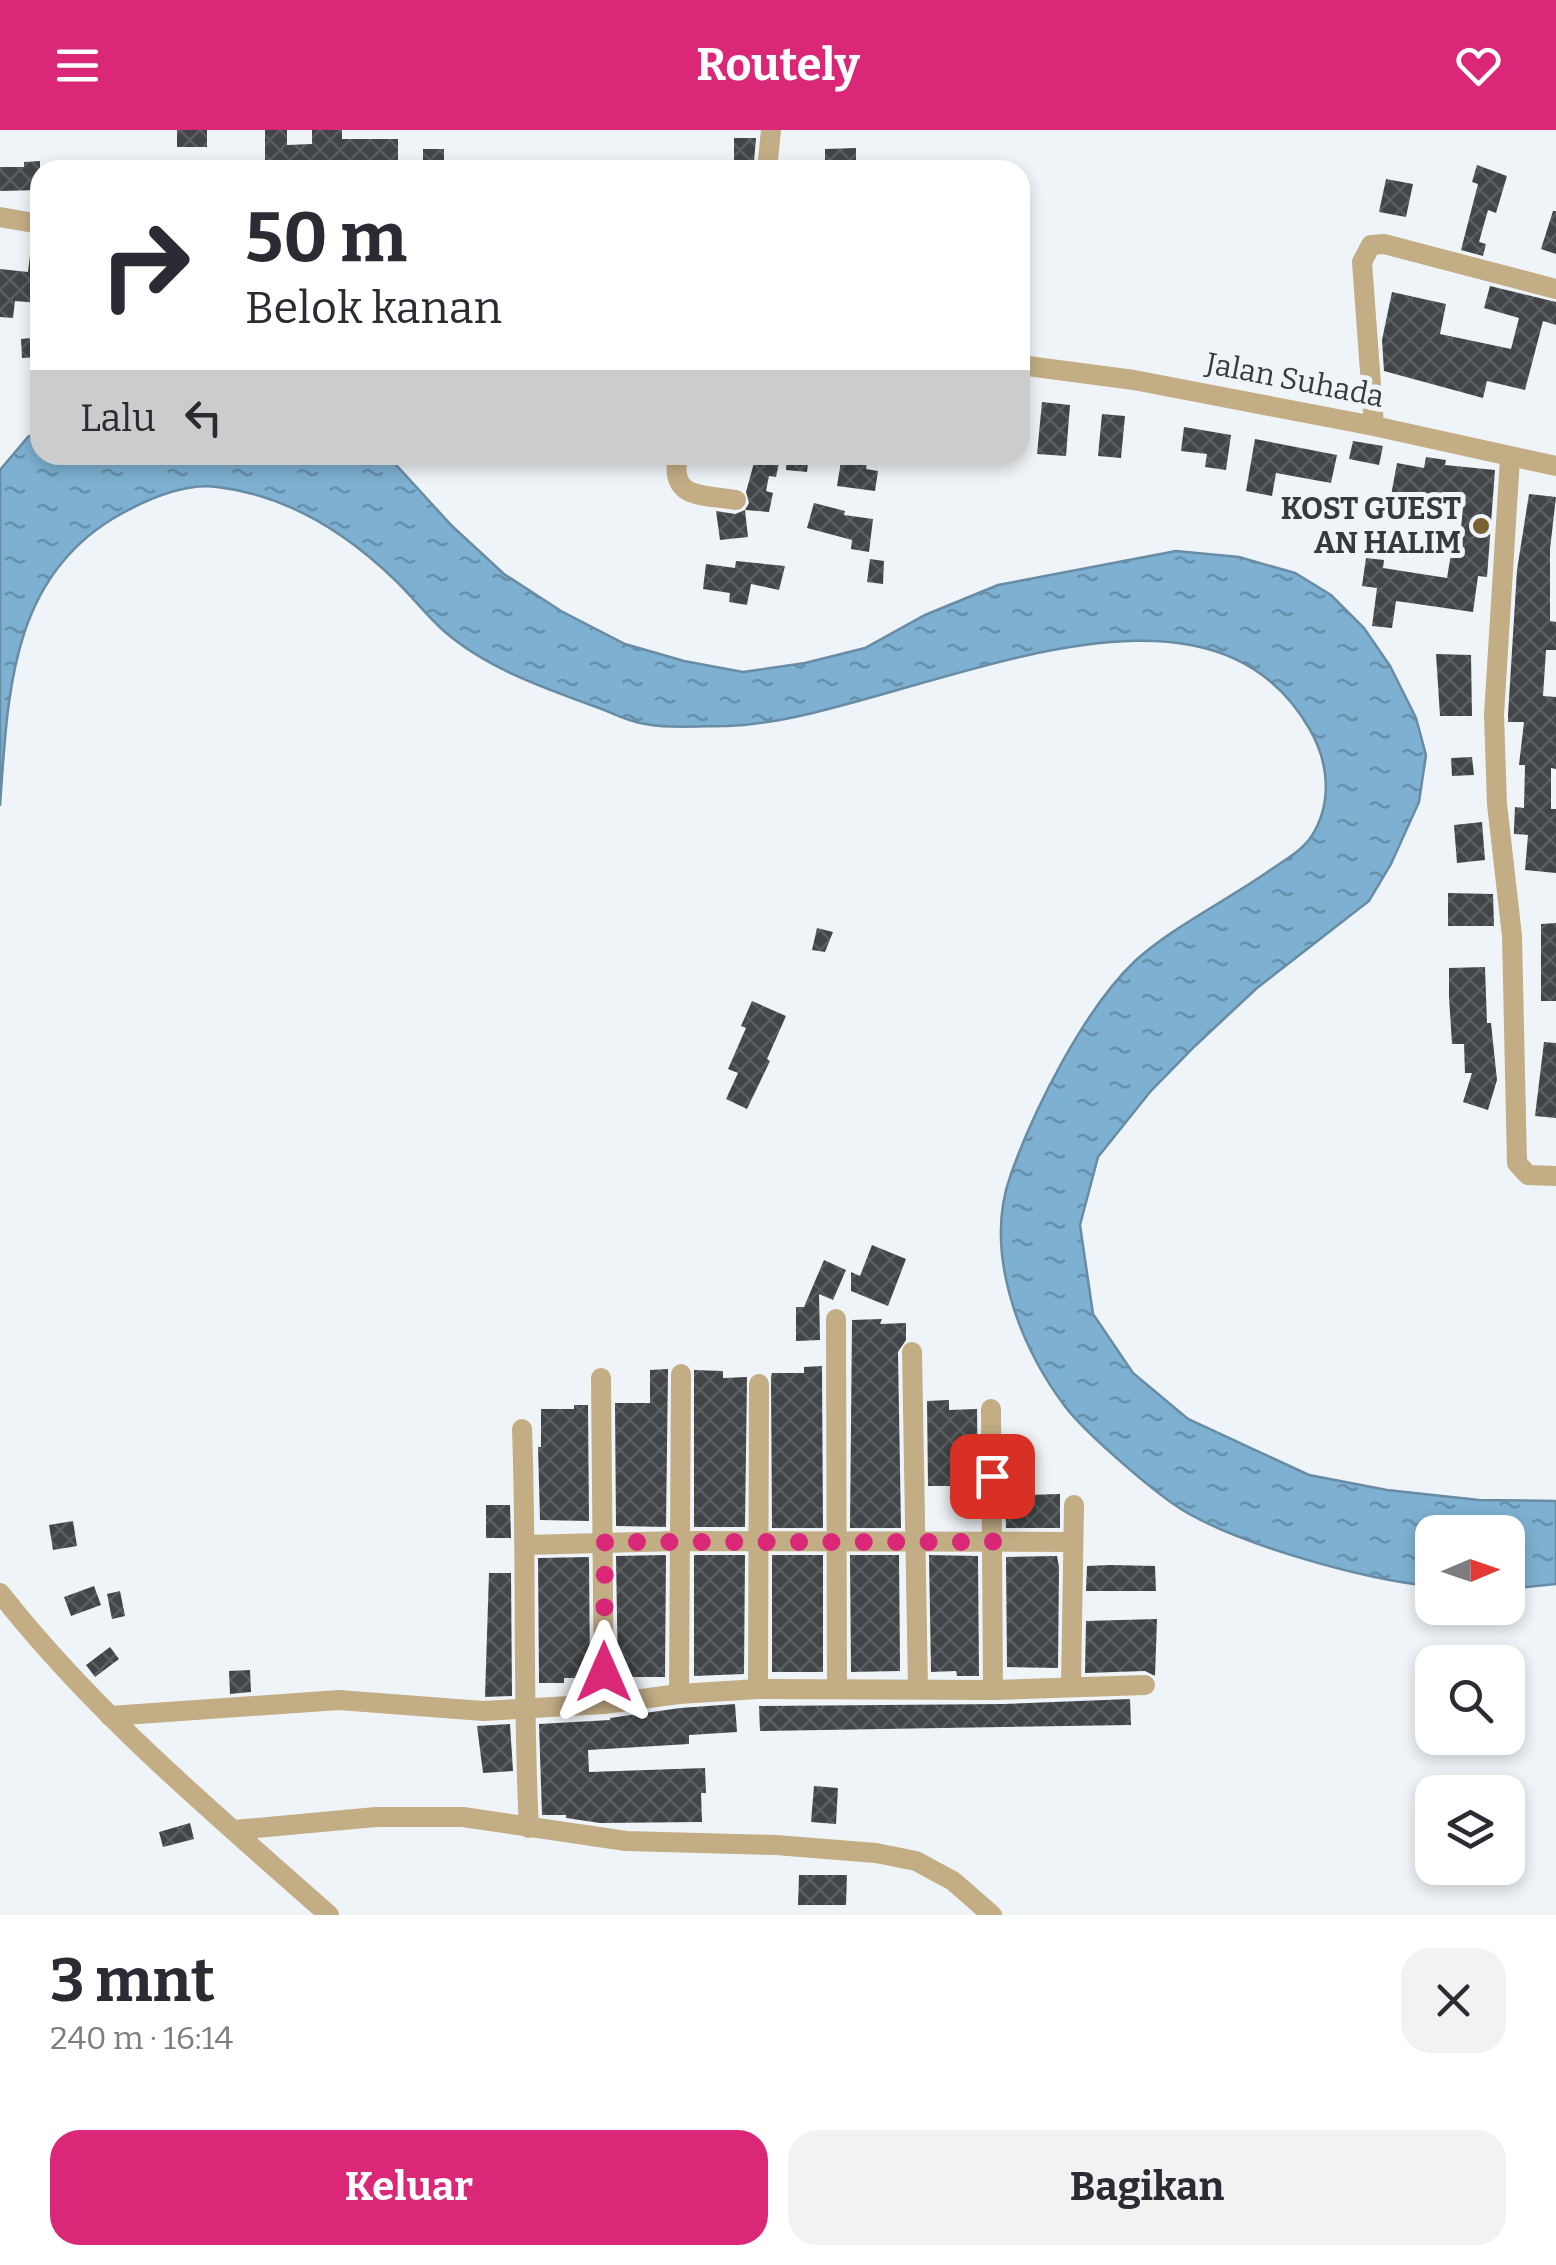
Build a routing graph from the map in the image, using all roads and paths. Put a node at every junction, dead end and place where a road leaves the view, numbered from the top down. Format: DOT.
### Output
graph roads {
  1 [pos="771,130"];
  2 [pos="768,160"];
  3 [pos="0,217"];
  4 [pos="30,222"];
  5 [pos="1556,290"];
  6 [pos="1030,365"];
  7 [pos="1374,426"];
  8 [pos="1510,458"];
  9 [pos="676,465"];
  10 [pos="1556,466"];
  11 [pos="736,500"];
  12 [pos="1556,1176"];
  13 [pos="836,1319"];
  14 [pos="912,1352"];
  15 [pos="681,1374"];
  16 [pos="601,1378"];
  17 [pos="759,1384"];
  18 [pos="990,1409"];
  19 [pos="522,1430"];
  20 [pos="1074,1504"];
  21 [pos="678,1541"];
  22 [pos="837,1541"];
  23 [pos="914,1541"];
  24 [pos="605,1542"];
  25 [pos="758,1542"];
  26 [pos="993,1542"];
  27 [pos="1073,1542"];
  28 [pos="526,1546"];
  29 [pos="0,1593"];
  30 [pos="1145,1685"];
  31 [pos="1070,1687"];
  32 [pos="918,1688"];
  33 [pos="758,1689"];
  34 [pos="837,1689"];
  35 [pos="993,1690"];
  36 [pos="679,1694"];
  37 [pos="604,1704"];
  38 [pos="528,1709"];
  39 [pos="110,1716"];
  40 [pos="529,1828"];
  41 [pos="234,1830"];
  42 [pos="330,1915"];
  43 [pos="992,1915"];
  1 -- 2 [label="street"];
  3 -- 4 [label="street"];
  5 -- 7 [label="street"];
  6 -- 7 [label="street, Jalan Suhada"];
  7 -- 8 [label="street, Jalan Suhada"];
  8 -- 10 [label="street, Jalan Suhada"];
  8 -- 12 [label="street"];
  9 -- 11 [label="street"];
  13 -- 22 [label="street"];
  14 -- 23 [label="street"];
  15 -- 21 [label="street"];
  16 -- 24 [label="street"];
  17 -- 25 [label="street"];
  18 -- 26 [label="street"];
  19 -- 28 [label="street"];
  20 -- 27 [label="street"];
  21 -- 24 [label="street"];
  21 -- 25 [label="street"];
  21 -- 36 [label="street"];
  22 -- 23 [label="street"];
  22 -- 25 [label="street"];
  22 -- 34 [label="street"];
  23 -- 26 [label="street"];
  23 -- 32 [label="street"];
  24 -- 28 [label="street"];
  24 -- 37 [label="street"];
  25 -- 33 [label="street"];
  26 -- 27 [label="street"];
  26 -- 35 [label="street"];
  27 -- 31 [label="street"];
  28 -- 38 [label="street"];
  29 -- 39 [label="street"];
  30 -- 31 [label="street"];
  31 -- 35 [label="street"];
  32 -- 34 [label="street"];
  32 -- 35 [label="street"];
  33 -- 34 [label="street"];
  33 -- 36 [label="street"];
  36 -- 37 [label="street"];
  37 -- 38 [label="street"];
  38 -- 39 [label="street"];
  38 -- 40 [label="street"];
  39 -- 41 [label="street"];
  40 -- 41 [label="street"];
  40 -- 43 [label="street"];
  41 -- 42 [label="street"];
}
